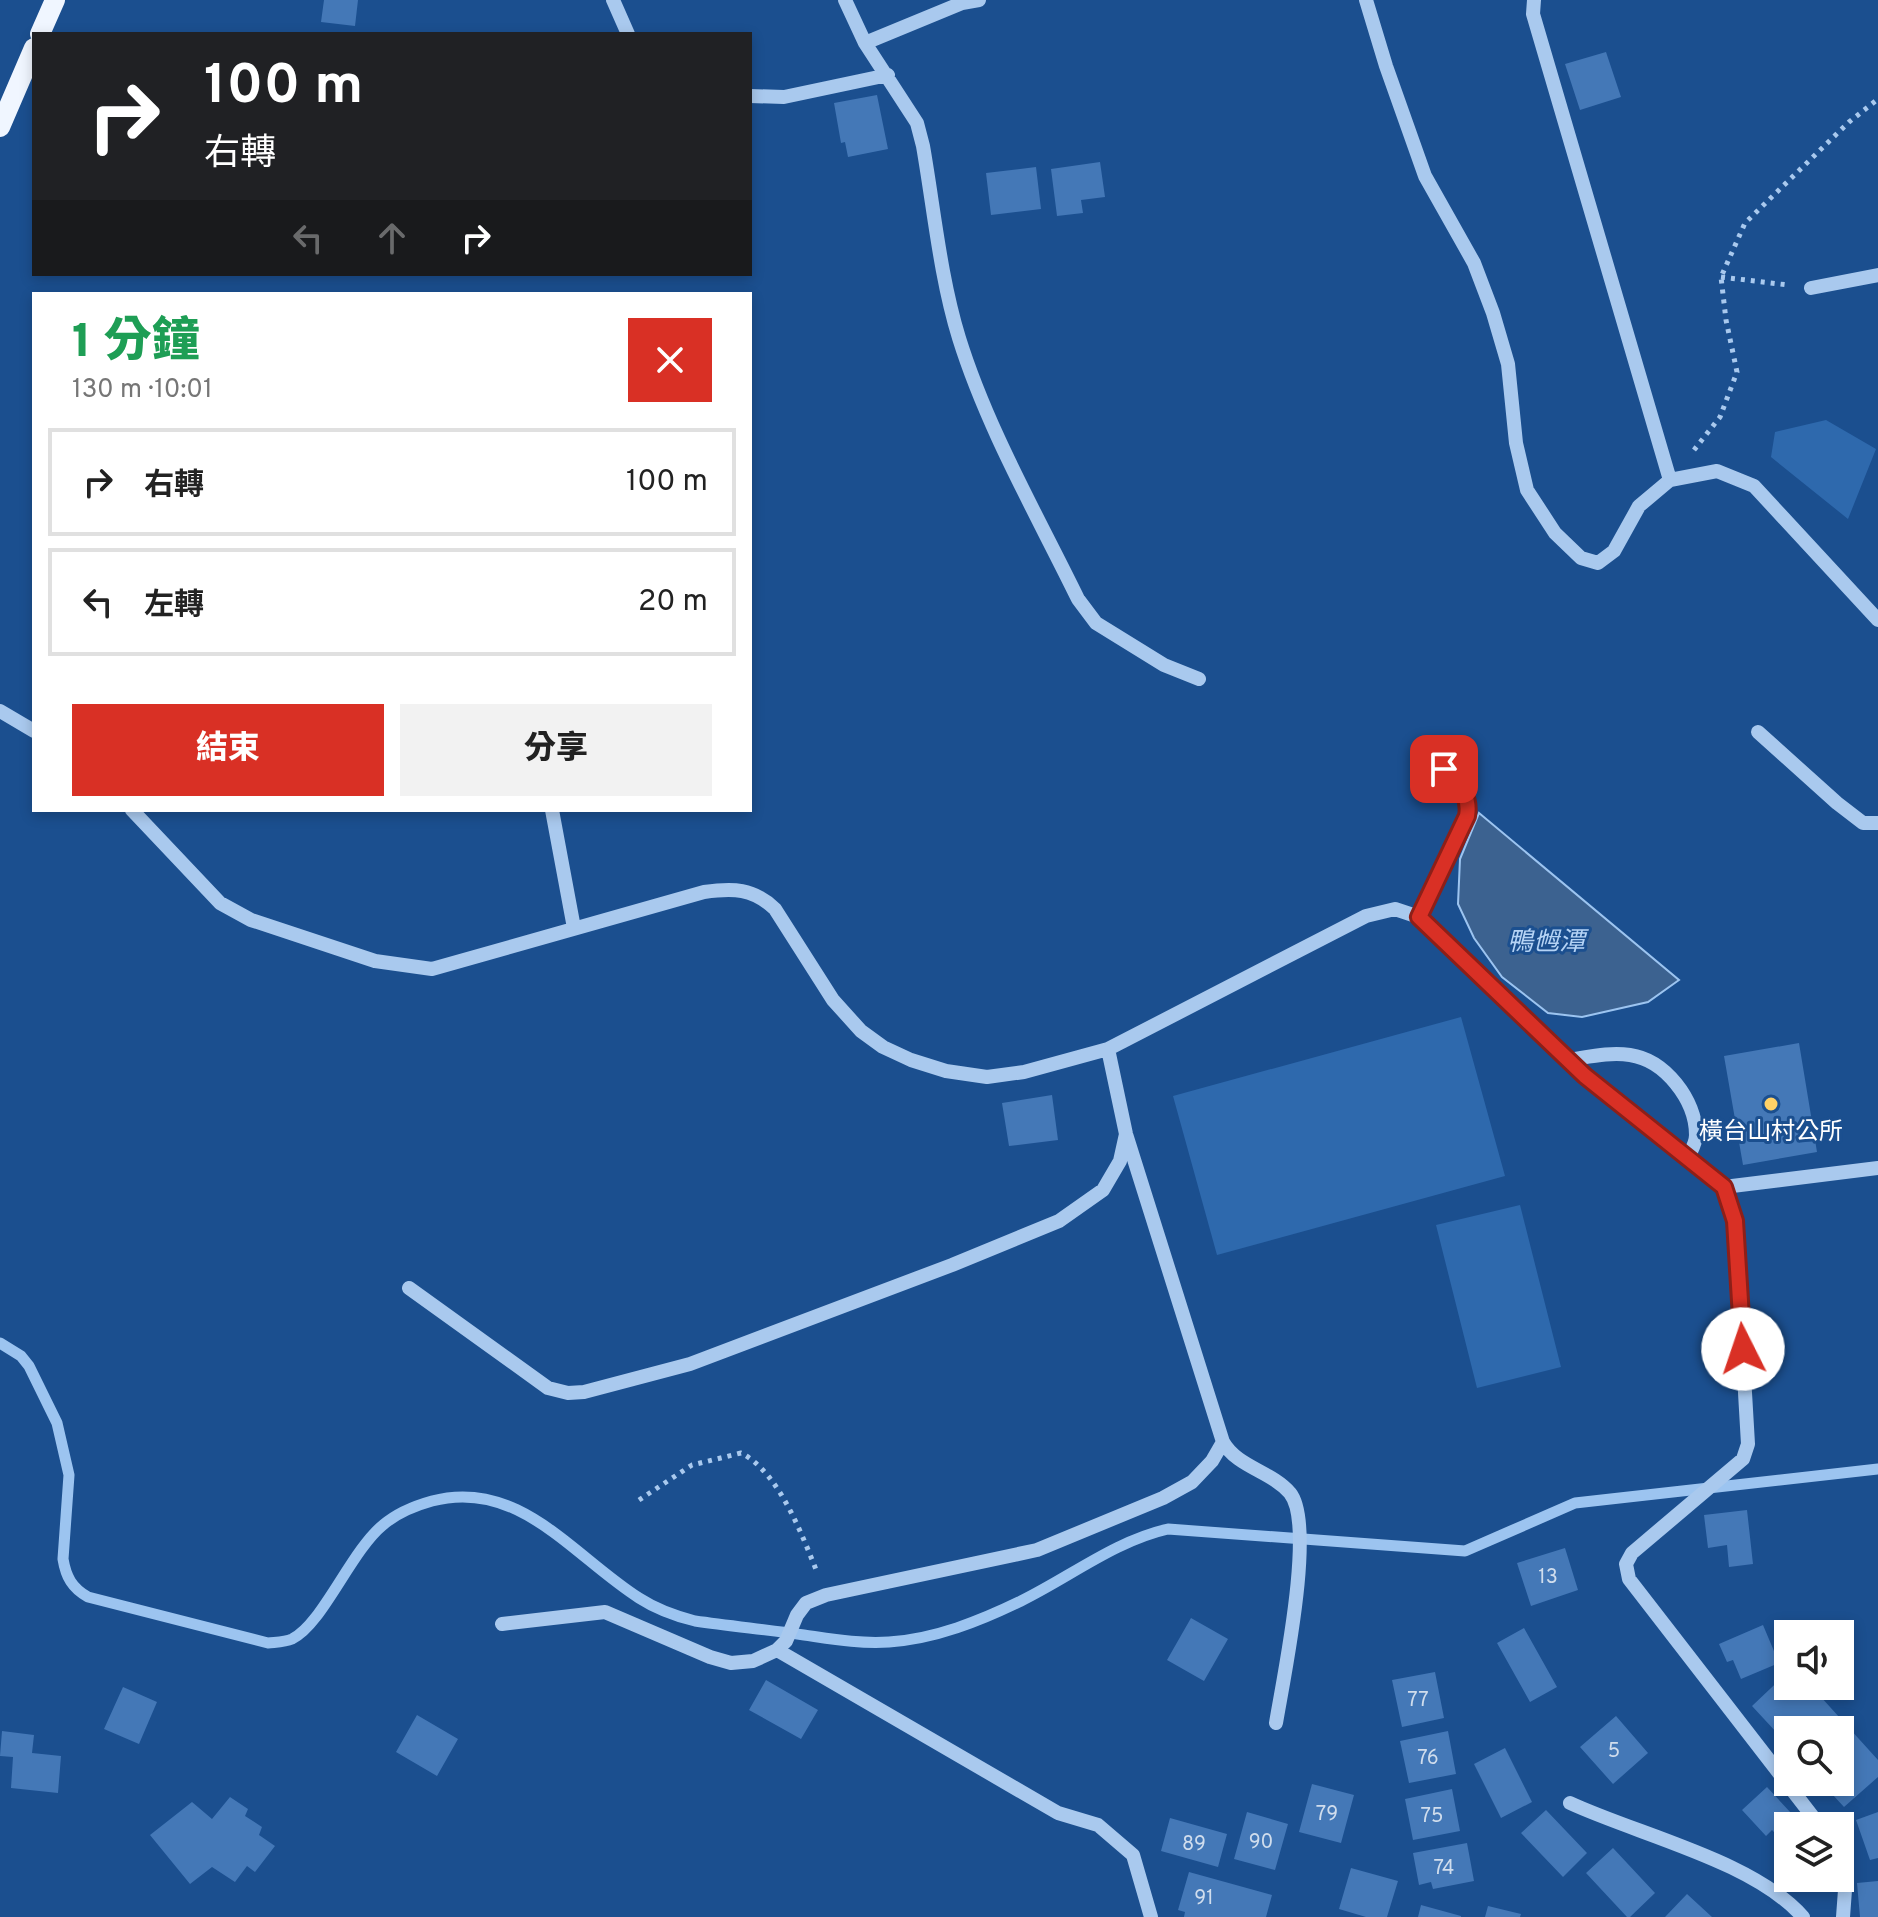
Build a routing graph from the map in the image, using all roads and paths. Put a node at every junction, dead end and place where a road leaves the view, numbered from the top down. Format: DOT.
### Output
graph roads {
  1 [pos="55,0"];
  2 [pos="613,0"];
  3 [pos="845,0"];
  4 [pos="979,0"];
  5 [pos="1366,0"];
  6 [pos="1534,0"];
  7 [pos="41,32"];
  8 [pos="627,32"];
  9 [pos="865,43"];
  10 [pos="32,53"];
  11 [pos="888,75"];
  12 [pos="752,96"];
  13 [pos="1878,99"];
  14 [pos="0,127"];
  15 [pos="1878,275"];
  16 [pos="1721,277"];
  17 [pos="1811,288"];
  18 [pos="1670,480"];
  19 [pos="1878,620"];
  20 [pos="1199,679"];
  21 [pos="0,711"];
  22 [pos="32,730"];
  23 [pos="1758,732"];
  24 [pos="1426,749"];
  25 [pos="134,812"];
  26 [pos="552,812"];
  27 [pos="1878,823"];
  28 [pos="1419,917"];
  29 [pos="574,928"];
  30 [pos="1108,1049"];
  31 [pos="1568,1060"];
  32 [pos="1126,1134"];
  33 [pos="1688,1158"];
  34 [pos="1878,1168"];
  35 [pos="1724,1187"];
  36 [pos="409,1288"];
  37 [pos="1223,1442"];
  38 [pos="639,1500"];
  39 [pos="826,1595"];
  40 [pos="502,1624"];
  41 [pos="777,1650"];
  42 [pos="1276,1723"];
  43 [pos="1570,1803"];
  44 [pos="1809,1812"];
  45 [pos="1845,1892"];
  46 [pos="1151,1917"];
  47 [pos="1803,1917"];
  48 [pos="1843,1917"];
  1 -- 7 [label="main road"];
  2 -- 8 [label="street"];
  3 -- 9 [label="street"];
  4 -- 9 [label="street"];
  5 -- 18 [label="street"];
  6 -- 18 [label="street"];
  9 -- 11 [label="street"];
  10 -- 14 [label="main road"];
  11 -- 12 [label="street"];
  11 -- 20 [label="street"];
  13 -- 16 [label="path"];
  15 -- 17 [label="street"];
  16 -- 17 [label="path"];
  16 -- 18 [label="path"];
  18 -- 19 [label="street"];
  21 -- 22 [label="street"];
  23 -- 27 [label="street"];
  24 -- 28 [label="street"];
  25 -- 29 [label="street"];
  26 -- 29 [label="street"];
  28 -- 30 [label="street"];
  28 -- 31 [label="street"];
  29 -- 30 [label="street"];
  30 -- 32 [label="street"];
  31 -- 33 [label="street"];
  31 -- 33 [label="street"];
  32 -- 36 [label="street"];
  32 -- 37 [label="street"];
  33 -- 35 [label="street"];
  34 -- 35 [label="street"];
  35 -- 44 [label="street"];
  37 -- 39 [label="street"];
  37 -- 42 [label="street"];
  38 -- 39 [label="path"];
  39 -- 41 [label="street"];
  40 -- 41 [label="street"];
  41 -- 46 [label="street"];
  43 -- 47 [label="street"];
  45 -- 48 [label="street"];
}
